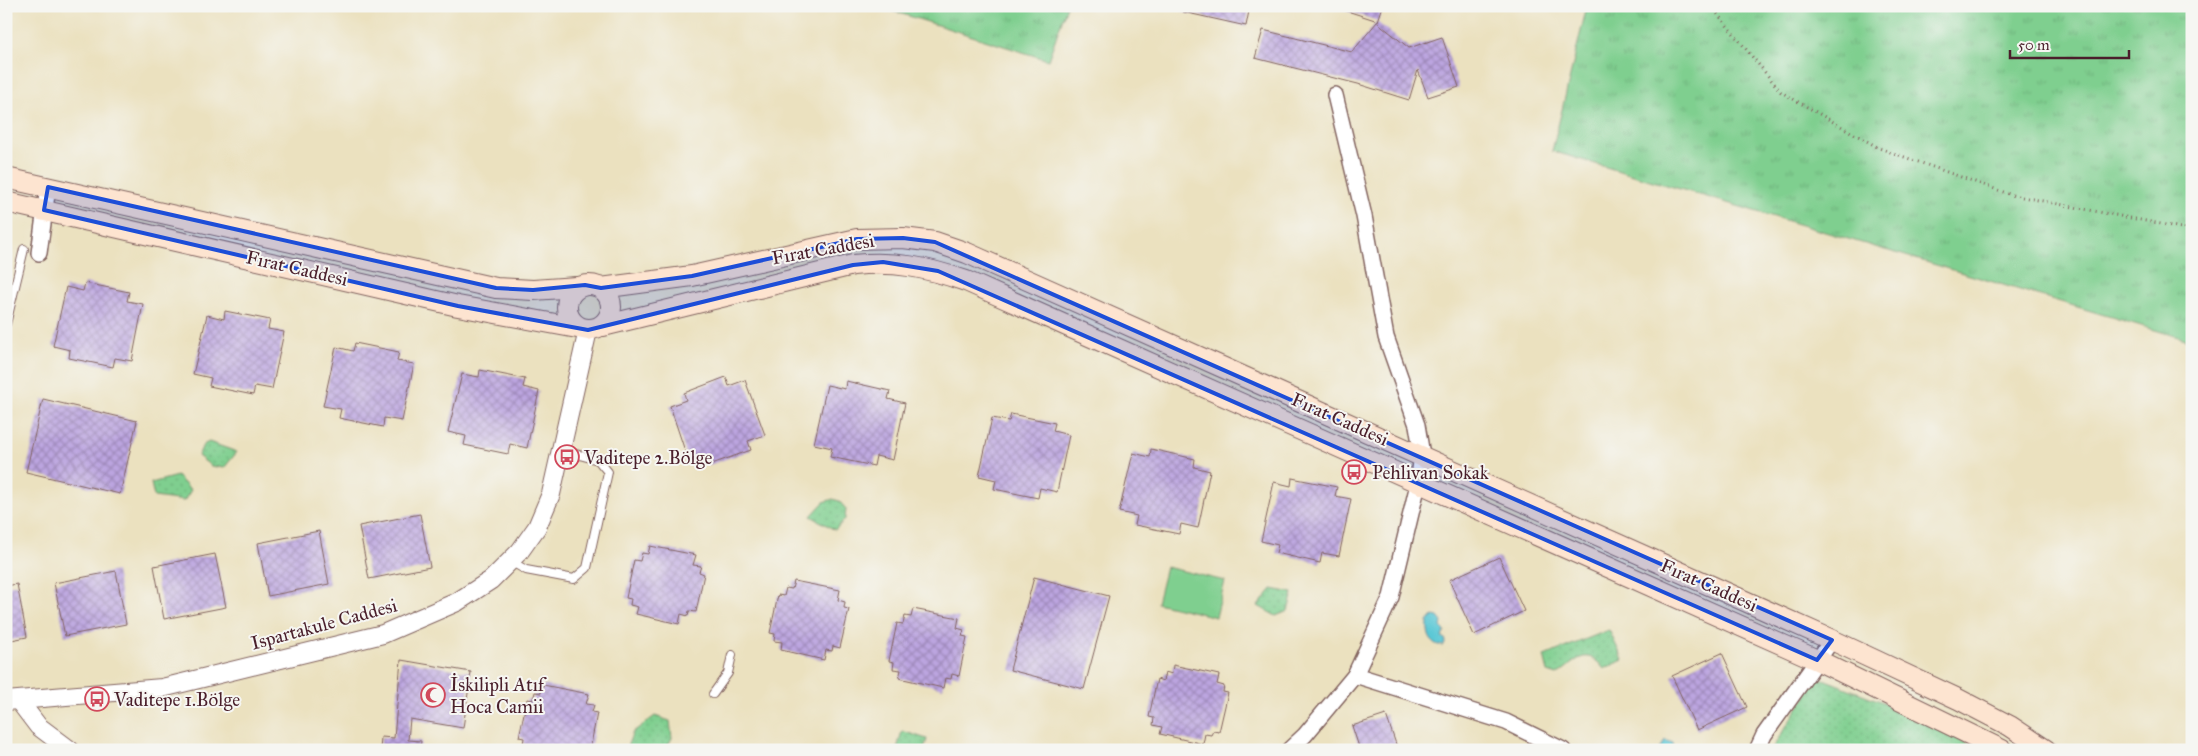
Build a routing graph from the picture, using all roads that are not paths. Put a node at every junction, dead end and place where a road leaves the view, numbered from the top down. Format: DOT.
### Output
graph roads {
  1 [pos="1335,95"];
  2 [pos="6,178"];
  3 [pos="48,187"];
  4 [pos="6,202"];
  5 [pos="44,210"];
  6 [pos="32,251"];
  7 [pos="577,287"];
  8 [pos="601,288"];
  9 [pos="6,324"];
  10 [pos="595,328"];
  11 [pos="561,450"];
  12 [pos="1422,455"];
  13 [pos="1418,484"];
  14 [pos="510,561"];
  15 [pos="1832,640"];
  16 [pos="732,655"];
  17 [pos="1817,660"];
  18 [pos="1355,675"];
  19 [pos="713,694"];
  20 [pos="13,701"];
  21 [pos="2035,747"];
  22 [pos="1556,748"];
  23 [pos="70,750"];
  24 [pos="1289,750"];
  25 [pos="1757,750"];
  26 [pos="2002,750"];
  1 -- 12 [label="street"];
  2 -- 3 [label="main road, Fırat Caddesi"];
  3 -- 5 [label="street"];
  3 -- 7 [label="main road, Fırat Caddesi"];
  4 -- 5 [label="main road, Fırat Caddesi"];
  5 -- 6 [label="street"];
  5 -- 10 [label="main road, Fırat Caddesi"];
  6 -- 9 [label="lane"];
  7 -- 8 [label="main road, Fırat Caddesi"];
  7 -- 10 [label="main road"];
  8 -- 10 [label="main road"];
  8 -- 12 [label="main road, Fırat Caddesi"];
  10 -- 11 [label="street, Ispartakule Caddesi"];
  10 -- 13 [label="main road, Fırat Caddesi"];
  11 -- 14 [label="street, Ispartakule Caddesi"];
  11 -- 14 [label="lane"];
  12 -- 13 [label="street"];
  12 -- 15 [label="main road, Fırat Caddesi"];
  13 -- 17 [label="main road, Fırat Caddesi"];
  13 -- 18 [label="street"];
  14 -- 20 [label="street, Ispartakule Caddesi"];
  15 -- 17 [label="street"];
  15 -- 21 [label="main road, Fırat Caddesi"];
  16 -- 19 [label="lane"];
  17 -- 25 [label="street"];
  17 -- 26 [label="main road, Fırat Caddesi"];
  18 -- 22 [label="street"];
  18 -- 24 [label="street"];
  20 -- 23 [label="street"];
}
